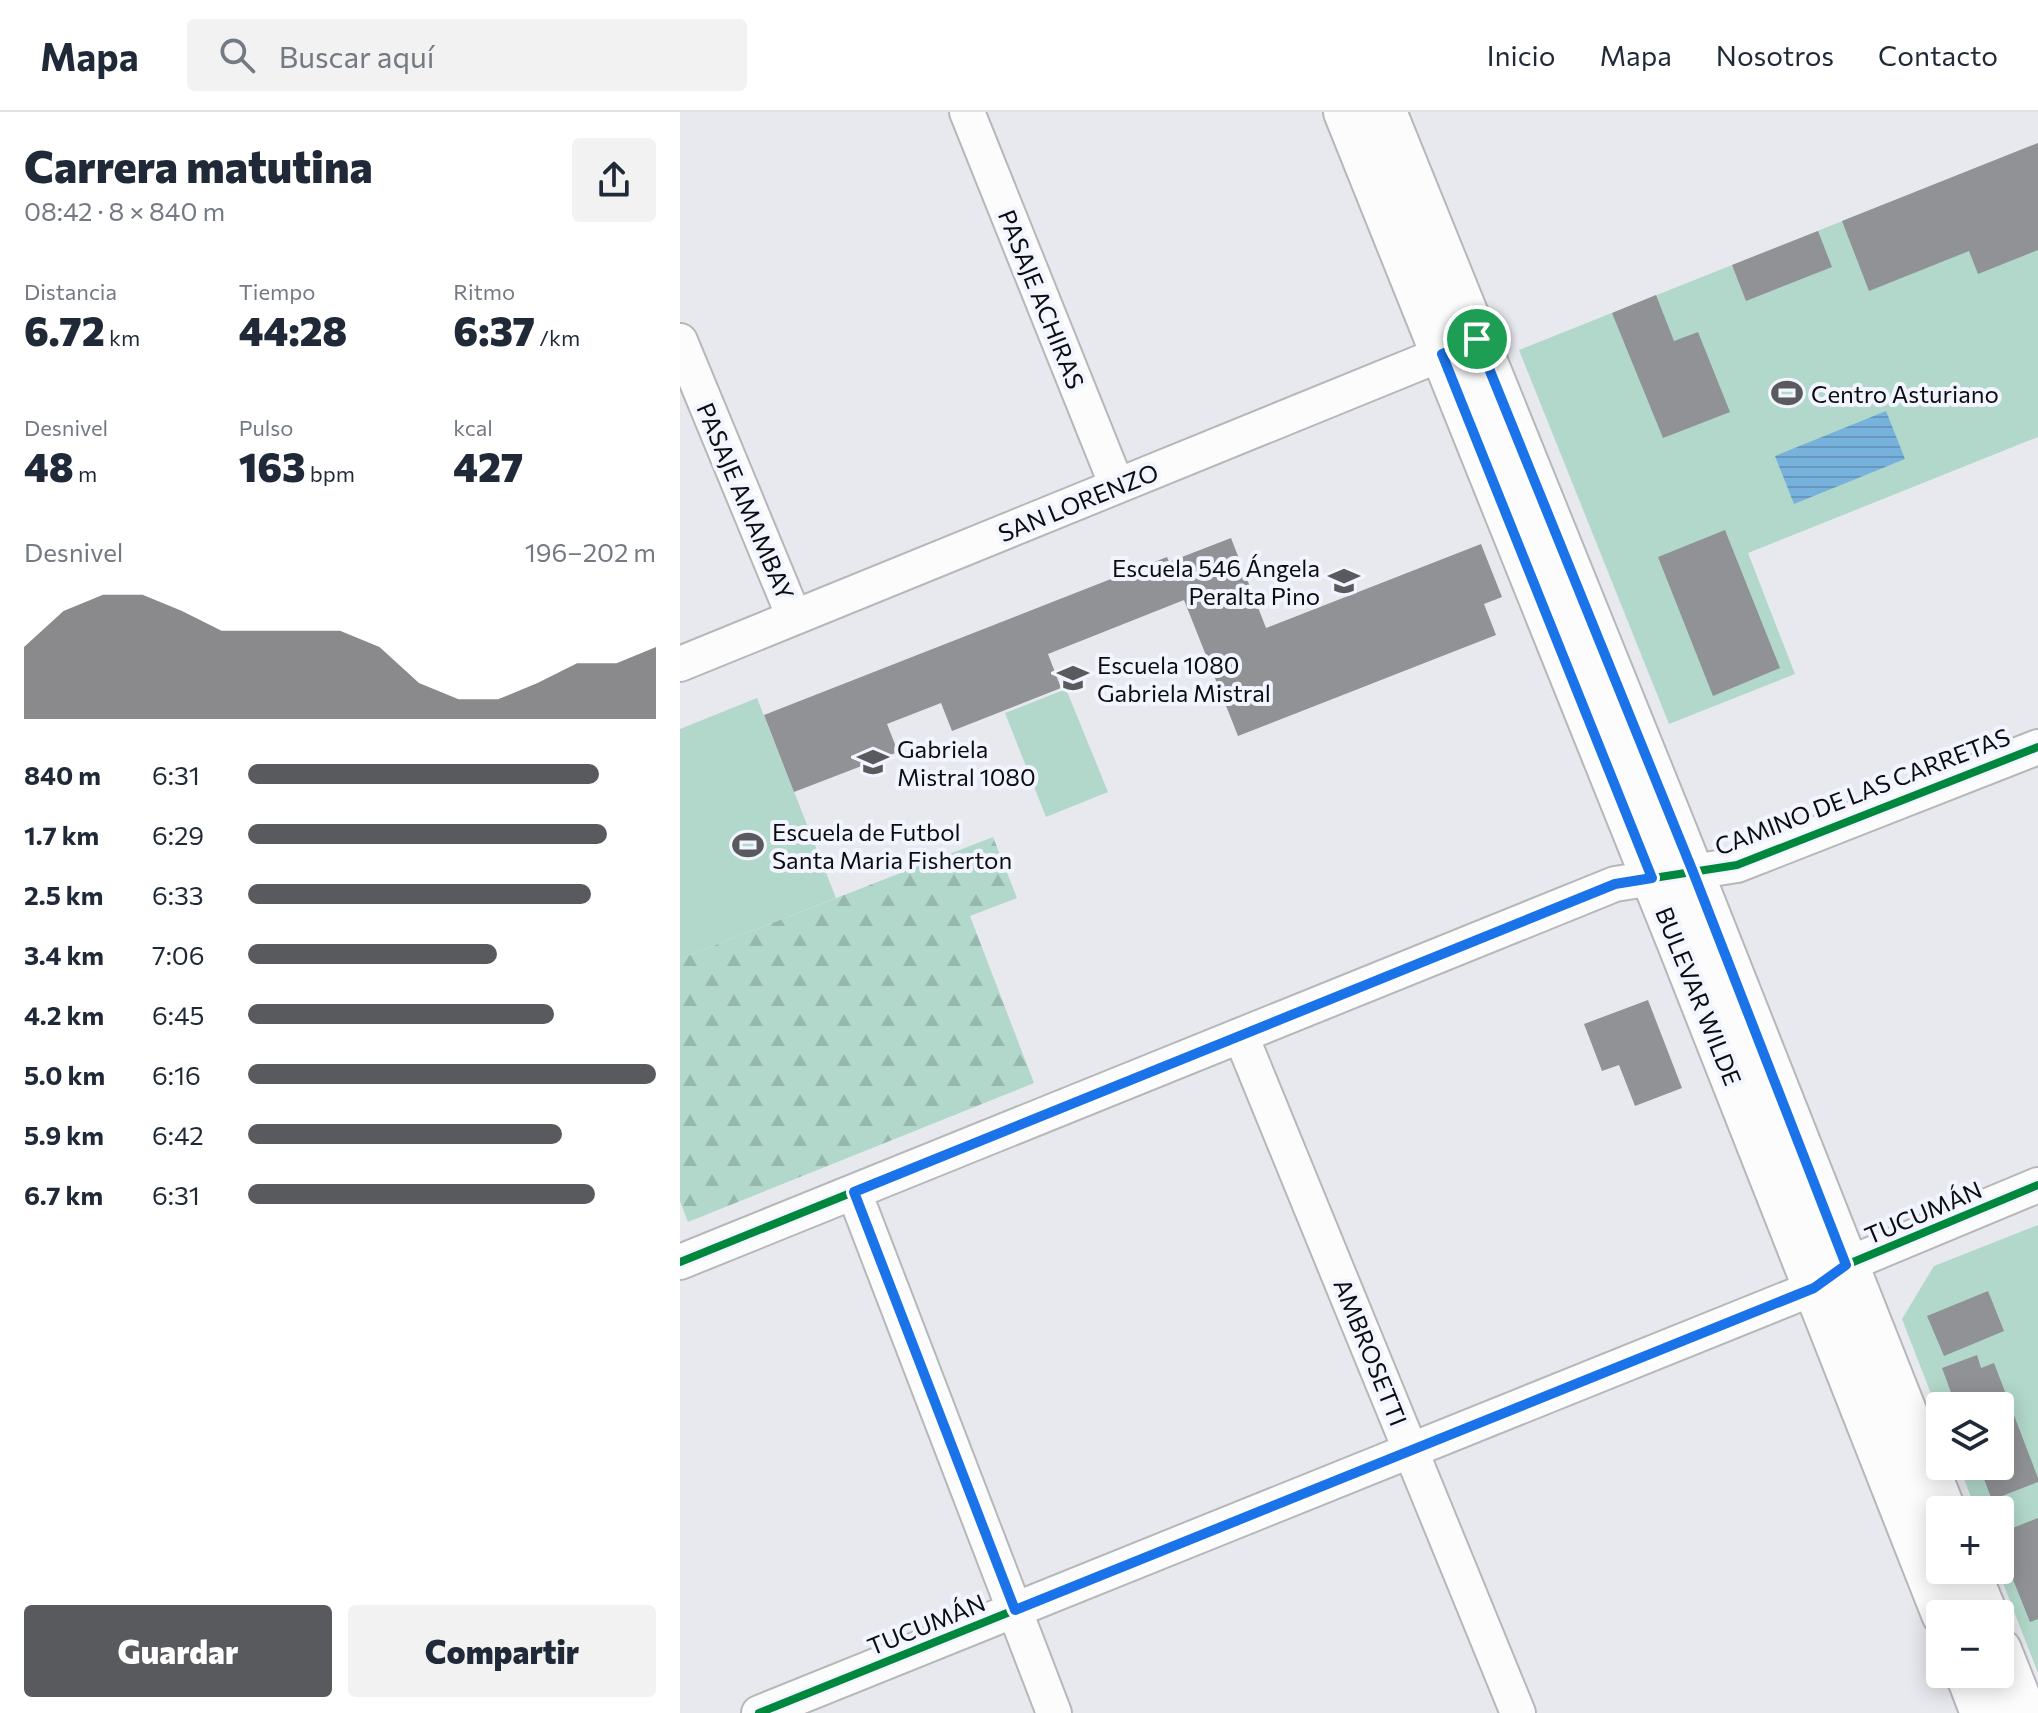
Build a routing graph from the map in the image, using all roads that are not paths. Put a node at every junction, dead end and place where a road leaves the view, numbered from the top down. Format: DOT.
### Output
graph roads {
  1 [pos="967,112"];
  2 [pos="1345,112"];
  3 [pos="1385,112"];
  4 [pos="680,341"];
  5 [pos="1459,347"];
  6 [pos="1117,486"];
  7 [pos="794,617"];
  8 [pos="680,664"];
  9 [pos="2038,747"];
  10 [pos="1693,872"];
  11 [pos="1652,878"];
  12 [pos="1241,1036"];
  13 [pos="2038,1185"];
  14 [pos="854,1192"];
  15 [pos="680,1262"];
  16 [pos="1830,1277"];
  17 [pos="1411,1451"];
  18 [pos="1937,1496"];
  19 [pos="1938,1600"];
  20 [pos="1015,1610"];
  21 [pos="2014,1685"];
  22 [pos="1972,1688"];
  23 [pos="759,1713"];
  24 [pos="1054,1713"];
  25 [pos="1518,1713"];
  26 [pos="1982,1713"];
  27 [pos="2025,1713"];
  1 -- 6 [label="street, PASAJE ACHIRAS"];
  2 -- 5 [label="main road, BULEVAR WILDE"];
  3 -- 5 [label="main road, BULEVAR WILDE"];
  4 -- 7 [label="street, PASAJE AMAMBAY"];
  5 -- 6 [label="street, SAN LORENZO"];
  5 -- 10 [label="main road, BULEVAR WILDE"];
  5 -- 11 [label="main road, BULEVAR WILDE"];
  6 -- 7 [label="street, SAN LORENZO"];
  7 -- 8 [label="street, SAN LORENZO"];
  9 -- 10 [label="street, CAMINO DE LAS CARRETAS"];
  10 -- 11 [label="street, CAMINO DE LAS CARRETAS"];
  10 -- 16 [label="main road, BULEVAR WILDE"];
  11 -- 12 [label="street, CAMINO DE LAS CARRETAS"];
  11 -- 16 [label="main road, BULEVAR WILDE"];
  12 -- 14 [label="street, CAMINO DE LAS CARRETAS"];
  12 -- 17 [label="street, AMBROSETTI"];
  13 -- 16 [label="street, TUCUMÁN"];
  14 -- 15 [label="street, CAMINO DE LAS CARRETAS"];
  14 -- 20 [label="street"];
  16 -- 17 [label="street, TUCUMÁN"];
  16 -- 18 [label="main road, BULEVAR WILDE"];
  16 -- 19 [label="main road, BULEVAR WILDE"];
  17 -- 20 [label="street, TUCUMÁN"];
  17 -- 25 [label="street, AMBROSETTI"];
  20 -- 23 [label="street, TUCUMÁN"];
  20 -- 24 [label="street"];
  21 -- 27 [label="main road"];
  22 -- 26 [label="main road"];
}
